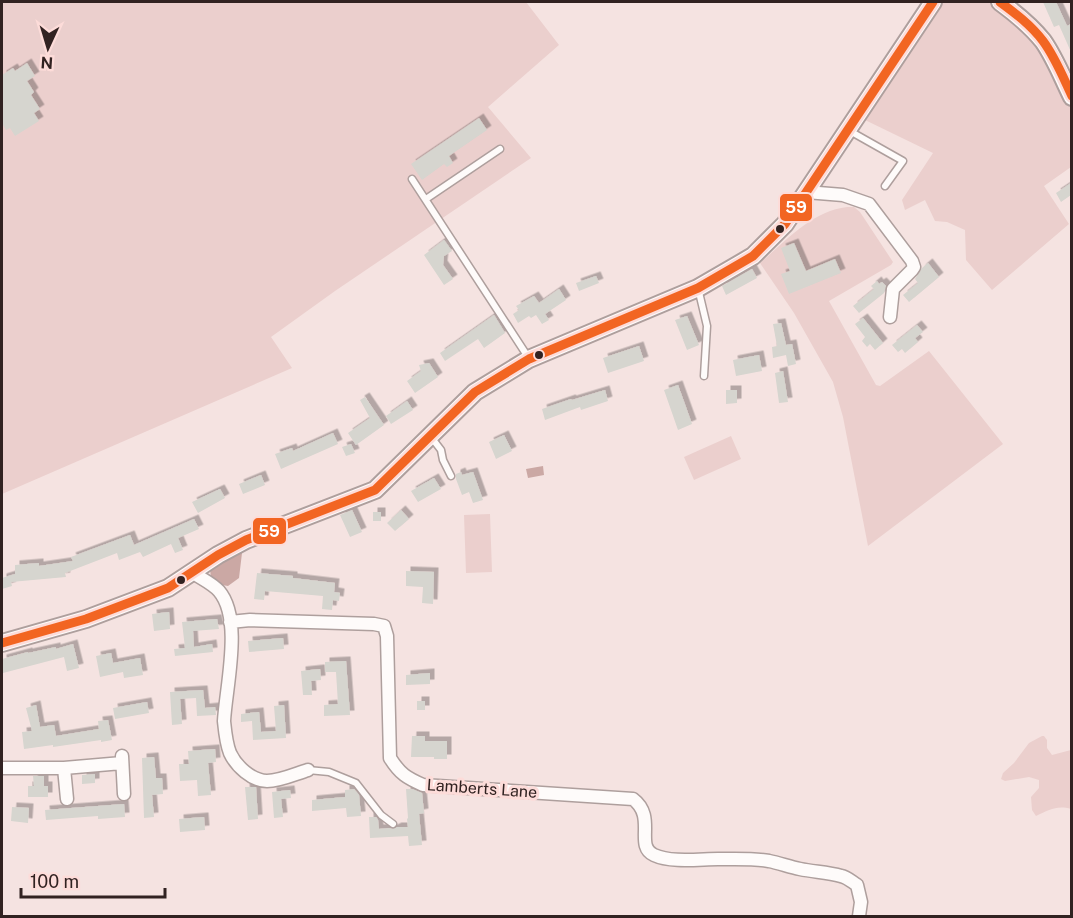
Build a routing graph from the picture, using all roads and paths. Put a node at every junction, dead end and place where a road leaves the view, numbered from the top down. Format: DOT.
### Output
graph roads {
  1 [pos="933,2"];
  2 [pos="1000,2"];
  3 [pos="1071,97"];
  4 [pos="848,130"];
  5 [pos="500,149"];
  6 [pos="412,179"];
  7 [pos="885,186"];
  8 [pos="806,192"];
  9 [pos="426,199"];
  10 [pos="698,288"];
  11 [pos="890,317"];
  12 [pos="529,359"];
  13 [pos="704,376"];
  14 [pos="430,436"];
  15 [pos="451,476"];
  16 [pos="192,572"];
  17 [pos="230,622"];
  18 [pos="2,643"];
  19 [pos="2,768"];
  20 [pos="63,768"];
  21 [pos="308,770"];
  22 [pos="124,794"];
  23 [pos="67,800"];
  24 [pos="393,824"];
  25 [pos="859,916"];
  1 -- 4 [label="street"];
  2 -- 3 [label="street"];
  4 -- 7 [label="lane"];
  4 -- 8 [label="street"];
  5 -- 9 [label="lane"];
  6 -- 9 [label="lane"];
  8 -- 10 [label="street"];
  8 -- 11 [label="street"];
  9 -- 12 [label="lane"];
  10 -- 12 [label="street"];
  10 -- 13 [label="lane"];
  12 -- 14 [label="street"];
  14 -- 15 [label="lane"];
  14 -- 16 [label="street"];
  16 -- 17 [label="street"];
  16 -- 18 [label="street"];
  17 -- 21 [label="street"];
  17 -- 25 [label="street, Lamberts Lane"];
  19 -- 20 [label="street"];
  20 -- 22 [label="street"];
  20 -- 23 [label="street"];
  21 -- 24 [label="lane"];
}
